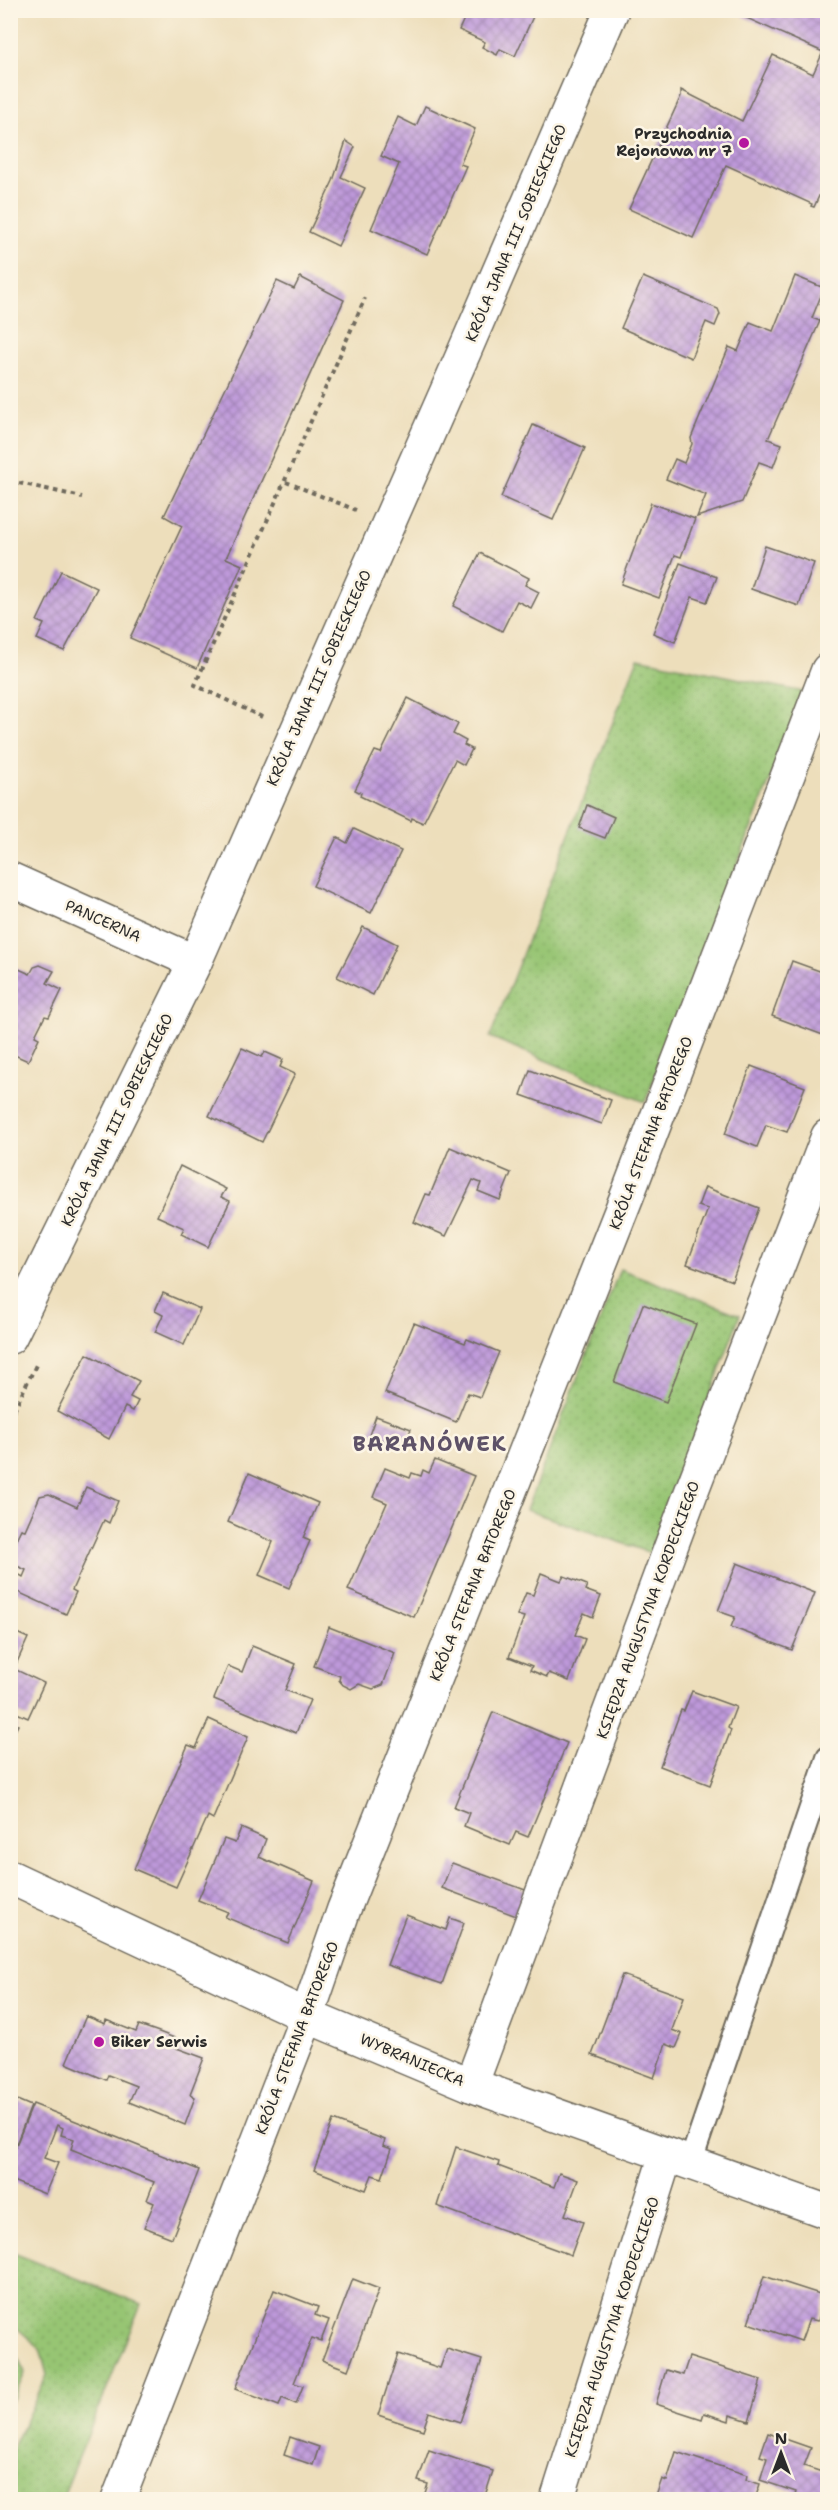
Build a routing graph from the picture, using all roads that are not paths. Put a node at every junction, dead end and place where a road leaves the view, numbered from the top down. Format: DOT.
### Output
graph roads {
  1 [pos="612,10"];
  2 [pos="828,670"];
  3 [pos="10,879"];
  4 [pos="195,962"];
  5 [pos="828,1136"];
  6 [pos="10,1337"];
  7 [pos="828,1758"];
  8 [pos="10,1877"];
  9 [pos="307,2016"];
  10 [pos="471,2085"];
  11 [pos="678,2160"];
  12 [pos="828,2212"];
  13 [pos="118,2499"];
  14 [pos="557,2499"];
  1 -- 4 [label="street, KRÓLA JANA III SOBIESKIEGO"];
  2 -- 9 [label="street, KRÓLA STEFANA BATOREGO"];
  3 -- 4 [label="street, PANCERNA"];
  4 -- 6 [label="street, KRÓLA JANA III SOBIESKIEGO"];
  5 -- 10 [label="street, KSIĘDZA AUGUSTYNA KORDECKIEGO"];
  7 -- 11 [label="lane"];
  8 -- 9 [label="street, WYBRANIECKA"];
  9 -- 10 [label="street, WYBRANIECKA"];
  9 -- 13 [label="street, KRÓLA STEFANA BATOREGO"];
  10 -- 11 [label="street, WYBRANIECKA"];
  11 -- 12 [label="street, WYBRANIECKA"];
  11 -- 14 [label="street, KSIĘDZA AUGUSTYNA KORDECKIEGO"];
}
